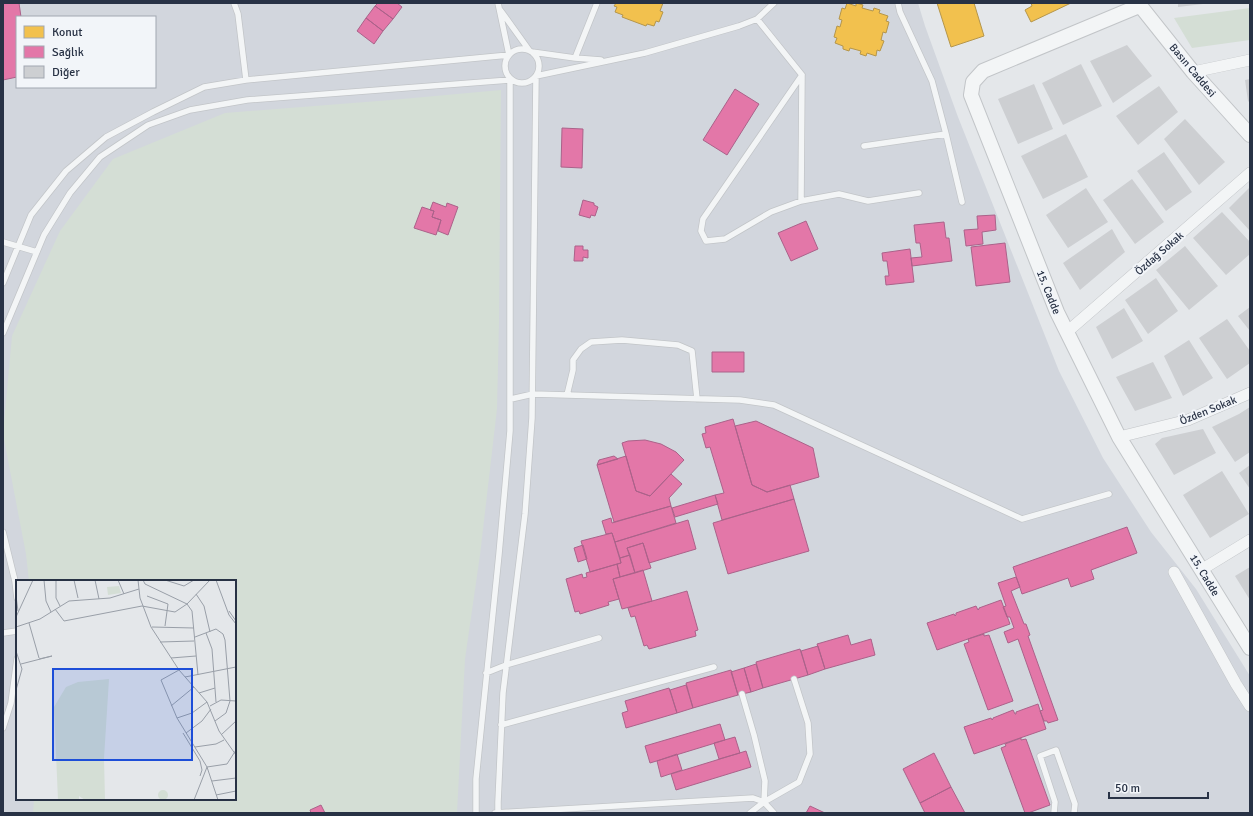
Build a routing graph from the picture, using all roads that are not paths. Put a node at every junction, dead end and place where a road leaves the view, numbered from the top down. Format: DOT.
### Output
graph roads {
  1 [pos="234,3"];
  2 [pos="597,3"];
  3 [pos="774,3"];
  4 [pos="898,3"];
  5 [pos="1139,4"];
  6 [pos="498,6"];
  7 [pos="757,19"];
  8 [pos="530,51"];
  9 [pos="509,55"];
  10 [pos="576,58"];
  11 [pos="1250,60"];
  12 [pos="609,61"];
  13 [pos="1193,72"];
  14 [pos="802,75"];
  15 [pos="536,76"];
  16 [pos="246,80"];
  17 [pos="510,80"];
  18 [pos="946,134"];
  19 [pos="1250,135"];
  20 [pos="864,146"];
  21 [pos="1250,173"];
  22 [pos="919,193"];
  23 [pos="801,202"];
  24 [pos="962,202"];
  25 [pos="3,242"];
  26 [pos="19,246"];
  27 [pos="37,252"];
  28 [pos="3,283"];
  29 [pos="1067,332"];
  30 [pos="3,333"];
  31 [pos="1250,393"];
  32 [pos="533,394"];
  33 [pos="567,395"];
  34 [pos="511,399"];
  35 [pos="697,399"];
  36 [pos="1119,438"];
  37 [pos="1109,494"];
  38 [pos="3,532"];
  39 [pos="1250,540"];
  40 [pos="1201,570"];
  41 [pos="1174,572"];
  42 [pos="16,590"];
  43 [pos="16,630"];
  44 [pos="3,633"];
  45 [pos="599,638"];
  46 [pos="1250,648"];
  47 [pos="506,665"];
  48 [pos="714,667"];
  49 [pos="16,668"];
  50 [pos="486,672"];
  51 [pos="794,679"];
  52 [pos="742,694"];
  53 [pos="1250,706"];
  54 [pos="501,725"];
  55 [pos="3,728"];
  56 [pos="764,802"];
  57 [pos="476,813"];
  58 [pos="497,813"];
  59 [pos="750,813"];
  60 [pos="774,813"];
  61 [pos="1054,813"];
  62 [pos="1074,813"];
  1 -- 16 [label="lane"];
  2 -- 10 [label="lane"];
  3 -- 7 [label="lane"];
  4 -- 18 [label="lane"];
  5 -- 13 [label="street, Basın Caddesi"];
  5 -- 29 [label="street, 15. Cadde"];
  6 -- 8 [label="lane"];
  6 -- 9 [label="lane"];
  7 -- 12 [label="lane"];
  7 -- 14 [label="lane"];
  8 -- 9 [label="lane"];
  8 -- 10 [label="lane"];
  8 -- 15 [label="lane"];
  9 -- 16 [label="lane"];
  9 -- 17 [label="lane"];
  10 -- 12 [label="lane"];
  11 -- 13 [label="street"];
  12 -- 15 [label="lane"];
  13 -- 19 [label="street, Basın Caddesi"];
  14 -- 23 [label="lane"];
  14 -- 23 [label="lane"];
  15 -- 17 [label="lane"];
  15 -- 32 [label="lane"];
  16 -- 26 [label="lane"];
  17 -- 27 [label="lane"];
  17 -- 34 [label="lane"];
  18 -- 20 [label="lane"];
  18 -- 24 [label="lane"];
  21 -- 29 [label="street, Özdağ Sokak"];
  22 -- 23 [label="lane"];
  25 -- 26 [label="lane"];
  26 -- 27 [label="lane"];
  26 -- 28 [label="lane"];
  27 -- 30 [label="lane"];
  29 -- 36 [label="street, 15. Cadde"];
  31 -- 36 [label="street, Özden Sokak"];
  32 -- 33 [label="lane"];
  32 -- 34 [label="lane"];
  32 -- 47 [label="lane"];
  33 -- 35 [label="lane"];
  33 -- 35 [label="lane"];
  34 -- 50 [label="lane"];
  35 -- 37 [label="lane"];
  36 -- 40 [label="street, 15. Cadde"];
  38 -- 42 [label="lane"];
  39 -- 40 [label="street"];
  40 -- 46 [label="street, 15. Cadde"];
  41 -- 53 [label="street"];
  43 -- 44 [label="lane"];
  45 -- 47 [label="lane"];
  47 -- 50 [label="lane"];
  47 -- 54 [label="lane"];
  48 -- 54 [label="lane"];
  49 -- 55 [label="lane"];
  50 -- 57 [label="lane"];
  51 -- 56 [label="lane"];
  52 -- 56 [label="lane"];
  54 -- 58 [label="lane"];
  56 -- 58 [label="lane"];
  56 -- 59 [label="lane"];
  56 -- 60 [label="lane"];
  61 -- 62 [label="lane"];
}
